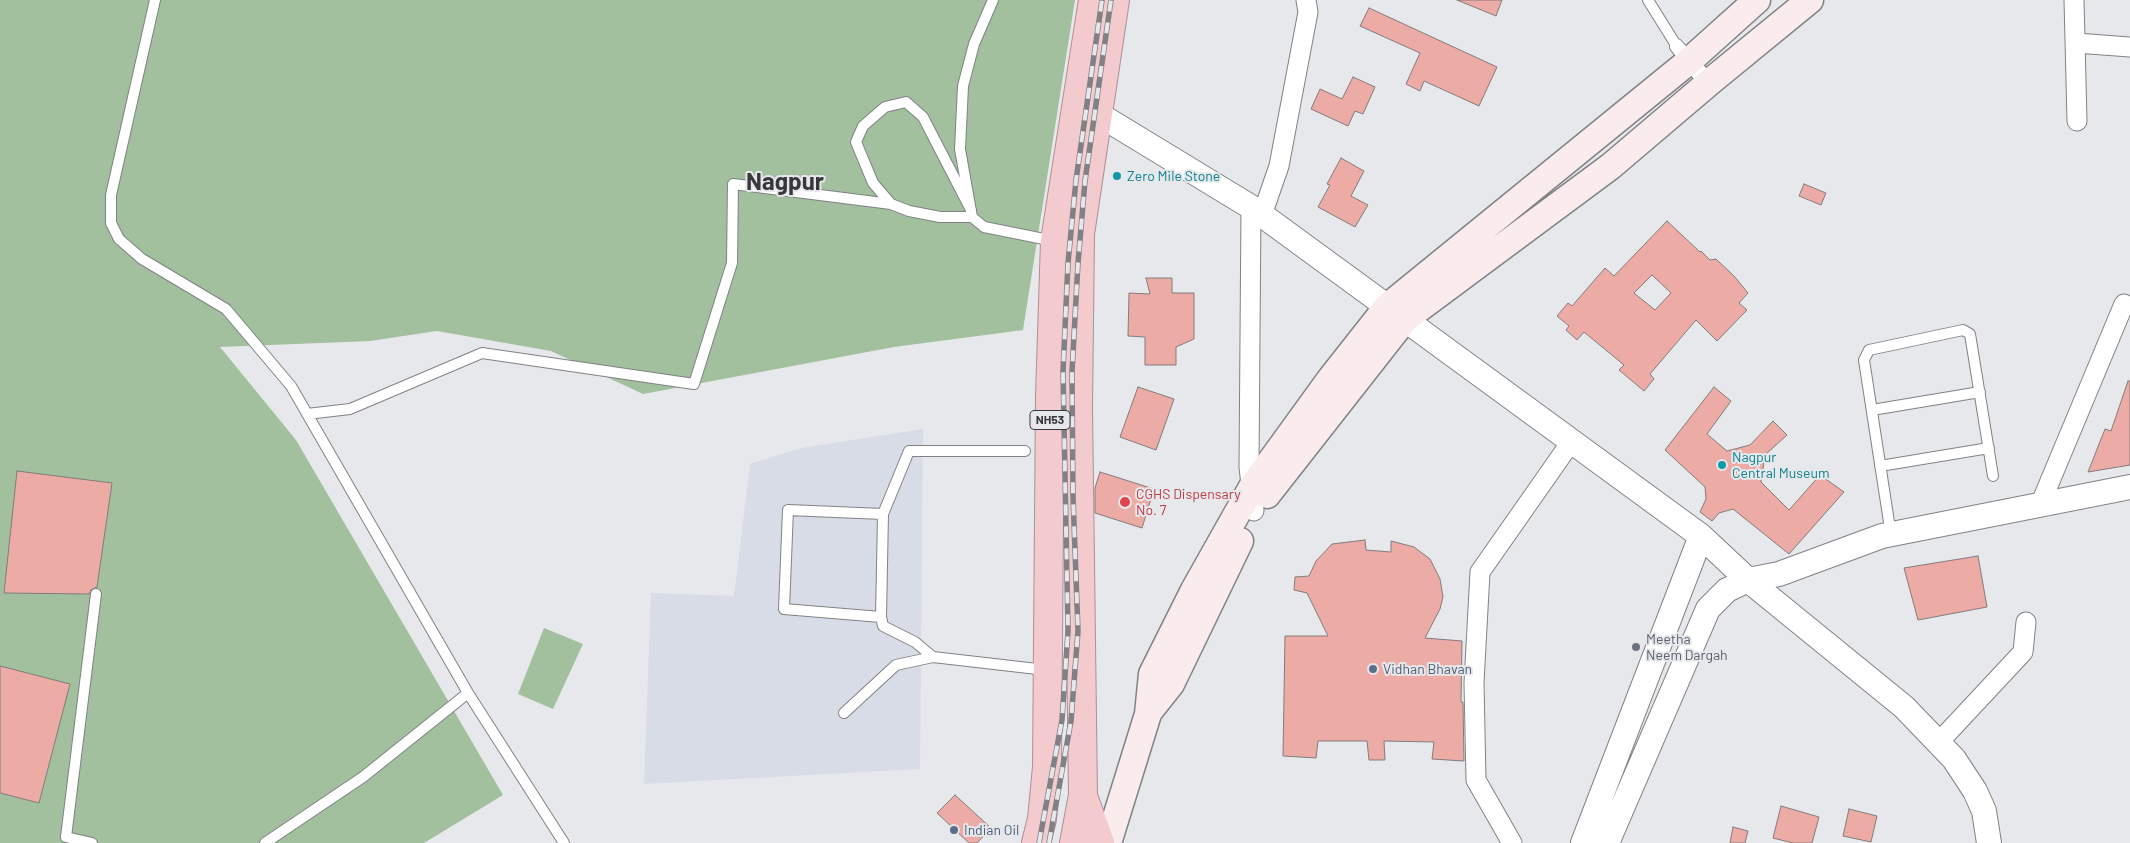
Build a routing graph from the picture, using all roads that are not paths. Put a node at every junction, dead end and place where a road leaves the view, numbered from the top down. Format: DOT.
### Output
graph roads {
  1 [pos="155,0"];
  2 [pos="993,0"];
  3 [pos="1093,0"];
  4 [pos="1115,0"];
  5 [pos="1306,0"];
  6 [pos="1648,0"];
  7 [pos="1757,0"];
  8 [pos="1810,0"];
  9 [pos="2074,0"];
  10 [pos="2076,43"];
  11 [pos="2130,47"];
  12 [pos="1685,55"];
  13 [pos="1708,83"];
  14 [pos="1098,114"];
  15 [pos="2077,121"];
  16 [pos="1607,128"];
  17 [pos="1624,155"];
  18 [pos="891,204"];
  19 [pos="1257,211"];
  20 [pos="972,213"];
  21 [pos="1067,243"];
  22 [pos="2124,304"];
  23 [pos="1396,313"];
  24 [pos="1980,392"];
  25 [pos="1872,410"];
  26 [pos="307,414"];
  27 [pos="1571,442"];
  28 [pos="1989,448"];
  29 [pos="1024,451"];
  30 [pos="1880,466"];
  31 [pos="1994,476"];
  32 [pos="2130,486"];
  33 [pos="1253,499"];
  34 [pos="2040,505"];
  35 [pos="883,514"];
  36 [pos="1890,535"];
  37 [pos="1701,536"];
  38 [pos="1748,580"];
  39 [pos="96,594"];
  40 [pos="881,617"];
  41 [pos="2026,622"];
  42 [pos="933,657"];
  43 [pos="1047,670"];
  44 [pos="468,693"];
  45 [pos="844,713"];
  46 [pos="1938,743"];
  47 [pos="1083,795"];
  48 [pos="1039,831"];
  49 [pos="92,843"];
  50 [pos="265,843"];
  51 [pos="564,843"];
  52 [pos="1023,843"];
  53 [pos="1074,843"];
  54 [pos="1100,843"];
  55 [pos="1108,843"];
  56 [pos="1512,843"];
  57 [pos="1583,843"];
  58 [pos="1607,843"];
  59 [pos="1989,843"];
  1 -- 26 [label="lane"];
  2 -- 20 [label="lane"];
  3 -- 21 [label="highway, NH53"];
  4 -- 14 [label="highway, NH53"];
  5 -- 19 [label="street"];
  6 -- 12 [label="lane"];
  7 -- 12 [label="main road"];
  8 -- 13 [label="main road"];
  9 -- 10 [label="street"];
  10 -- 11 [label="street"];
  10 -- 15 [label="street"];
  12 -- 13 [label="lane"];
  12 -- 16 [label="main road"];
  13 -- 17 [label="main road"];
  14 -- 19 [label="street"];
  14 -- 21 [label="highway, NH53"];
  16 -- 17 [label="main road"];
  16 -- 23 [label="main road"];
  17 -- 23 [label="main road"];
  18 -- 20 [label="lane"];
  18 -- 20 [label="lane"];
  18 -- 26 [label="lane"];
  19 -- 23 [label="street"];
  19 -- 33 [label="street"];
  20 -- 21 [label="lane"];
  21 -- 43 [label="highway, NH53"];
  21 -- 47 [label="highway, NH53"];
  22 -- 34 [label="street"];
  23 -- 27 [label="street"];
  23 -- 33 [label="main road"];
  24 -- 25 [label="lane"];
  24 -- 25 [label="lane"];
  24 -- 28 [label="lane"];
  25 -- 30 [label="lane"];
  26 -- 44 [label="lane"];
  27 -- 37 [label="street"];
  27 -- 56 [label="street"];
  28 -- 30 [label="lane"];
  28 -- 31 [label="lane"];
  29 -- 35 [label="lane"];
  30 -- 36 [label="lane"];
  32 -- 34 [label="street"];
  33 -- 55 [label="main road"];
  34 -- 36 [label="street"];
  35 -- 40 [label="lane"];
  35 -- 40 [label="lane"];
  36 -- 38 [label="street"];
  37 -- 38 [label="street"];
  37 -- 57 [label="street"];
  38 -- 46 [label="street"];
  38 -- 58 [label="street"];
  39 -- 49 [label="lane"];
  40 -- 42 [label="lane"];
  41 -- 46 [label="street"];
  42 -- 43 [label="lane"];
  42 -- 45 [label="lane"];
  43 -- 48 [label="highway, NH53"];
  44 -- 50 [label="lane"];
  44 -- 51 [label="lane"];
  46 -- 59 [label="street"];
  47 -- 53 [label="highway, NH53"];
  47 -- 54 [label="highway"];
  48 -- 52 [label="highway"];
}
